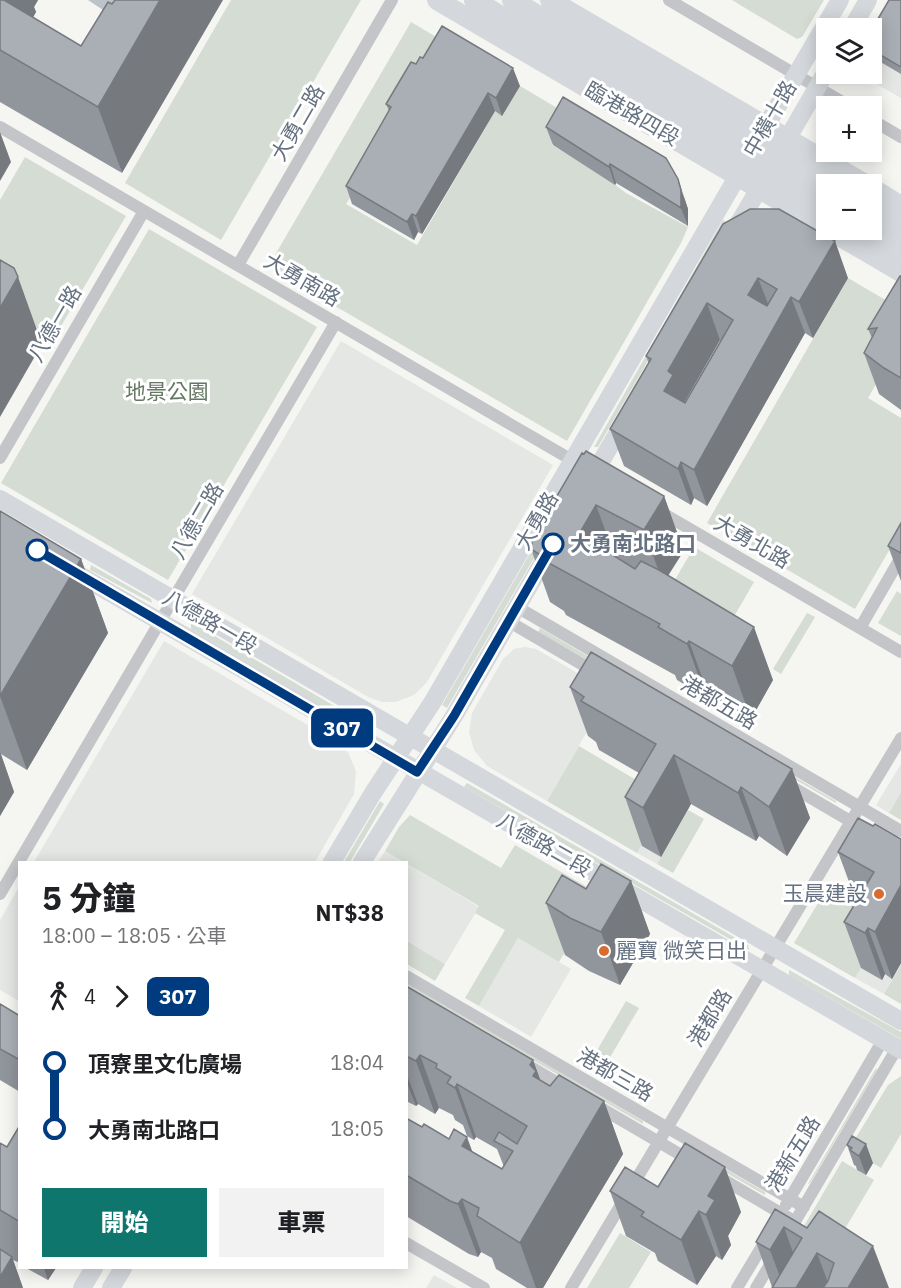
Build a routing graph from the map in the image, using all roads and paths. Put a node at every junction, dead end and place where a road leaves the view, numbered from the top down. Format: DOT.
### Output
graph roads {
  1 [pos="392,0"];
  2 [pos="436,0"];
  3 [pos="474,0"];
  4 [pos="512,0"];
  5 [pos="550,0"];
  6 [pos="669,0"];
  7 [pos="840,0"];
  8 [pos="868,0"];
  9 [pos="858,18"];
  10 [pos="796,75"];
  11 [pos="819,84"];
  12 [pos="817,88"];
  13 [pos="831,96"];
  14 [pos="882,126"];
  15 [pos="0,127"];
  16 [pos="901,137"];
  17 [pos="752,151"];
  18 [pos="773,164"];
  19 [pos="819,174"];
  20 [pos="816,180"];
  21 [pos="882,194"];
  22 [pos="816,198"];
  23 [pos="901,206"];
  24 [pos="144,211"];
  25 [pos="816,215"];
  26 [pos="882,216"];
  27 [pos="901,228"];
  28 [pos="882,239"];
  29 [pos="847,240"];
  30 [pos="727,244"];
  31 [pos="901,250"];
  32 [pos="238,265"];
  33 [pos="901,272"];
  34 [pos="336,322"];
  35 [pos="637,399"];
  36 [pos="0,458"];
  37 [pos="589,470"];
  38 [pos="581,495"];
  39 [pos="0,499"];
  40 [pos="647,504"];
  41 [pos="558,536"];
  42 [pos="80,546"];
  43 [pos="901,557"];
  44 [pos="173,600"];
  45 [pos="512,614"];
  46 [pos="160,622"];
  47 [pos="860,628"];
  48 [pos="901,652"];
  49 [pos="601,676"];
  50 [pos="901,738"];
  51 [pos="420,744"];
  52 [pos="406,765"];
  53 [pos="776,777"];
  54 [pos="859,807"];
  55 [pos="851,821"];
  56 [pos="864,829"];
  57 [pos="901,831"];
  58 [pos="19,861"];
  59 [pos="333,861"];
  60 [pos="362,861"];
  61 [pos="18,863"];
  62 [pos="0,894"];
  63 [pos="774,949"];
  64 [pos="761,970"];
  65 [pos="408,977"];
  66 [pos="901,1021"];
  67 [pos="894,1046"];
  68 [pos="518,1059"];
  69 [pos="667,1128"];
  70 [pos="659,1142"];
  71 [pos="790,1199"];
  72 [pos="804,1207"];
  73 [pos="777,1221"];
  74 [pos="795,1221"];
  75 [pos="408,1244"];
  76 [pos="93,1269"];
  77 [pos="122,1269"];
  78 [pos="82,1288"];
  79 [pos="111,1288"];
  80 [pos="484,1288"];
  81 [pos="571,1288"];
  82 [pos="737,1288"];
  83 [pos="756,1288"];
  1 -- 32 [label="street, 大勇二路"];
  2 -- 17 [label="main road, 臨港路四段"];
  3 -- 17 [label="main road, 臨港路四段"];
  4 -- 17 [label="main road, 臨港路四段"];
  5 -- 17 [label="main road, 臨港路四段"];
  6 -- 10 [label="street"];
  7 -- 10 [label="street, 中橫十路"];
  8 -- 9 [label="street"];
  10 -- 12 [label="street"];
  10 -- 17 [label="street, 中橫十路"];
  11 -- 12 [label="street, 中橫十路"];
  12 -- 13 [label="street"];
  12 -- 18 [label="street, 中橫十路"];
  14 -- 16 [label="street"];
  15 -- 24 [label="street, 大勇南路"];
  17 -- 18 [label="main road, 臨港路四段"];
  17 -- 18 [label="main road, 臨港路四段"];
  17 -- 37 [label="street, 大勇路"];
  18 -- 19 [label="main road, 臨港路四段"];
  18 -- 20 [label="main road, 臨港路四段"];
  18 -- 22 [label="main road, 臨港路四段"];
  18 -- 25 [label="main road, 臨港路四段"];
  18 -- 30 [label="street"];
  21 -- 23 [label="main road"];
  24 -- 32 [label="street, 大勇南路"];
  24 -- 36 [label="street, 八德一路"];
  26 -- 27 [label="main road"];
  28 -- 31 [label="main road"];
  29 -- 33 [label="main road, 臨港路四段"];
  32 -- 34 [label="street, 大勇南路"];
  34 -- 37 [label="street, 大勇南路"];
  34 -- 44 [label="street, 八德二路"];
  35 -- 37 [label="street, 大勇路"];
  37 -- 38 [label="street, 大勇路"];
  37 -- 51 [label="street, 大勇路"];
  39 -- 42 [label="street, 八德路一段"];
  40 -- 47 [label="street, 大勇北路"];
  41 -- 45 [label="street, 大勇路"];
  42 -- 44 [label="street, 八德路一段"];
  42 -- 46 [label="street, 八德路一段"];
  43 -- 47 [label="street"];
  44 -- 46 [label="street, 八德二路"];
  44 -- 51 [label="street, 八德路一段"];
  45 -- 49 [label="street"];
  45 -- 51 [label="street, 大勇路"];
  45 -- 54 [label="street, 港都五路"];
  46 -- 52 [label="street, 八德路一段"];
  46 -- 58 [label="street, 八德二路"];
  47 -- 48 [label="street, 大勇北路"];
  50 -- 54 [label="street, 港都路"];
  51 -- 52 [label="street, 大勇路"];
  51 -- 52 [label="street, 大勇路"];
  51 -- 63 [label="street, 八德路二段"];
  52 -- 59 [label="street, 大勇路"];
  52 -- 60 [label="street, 大勇路"];
  52 -- 64 [label="street, 八德路二段"];
  53 -- 55 [label="street"];
  54 -- 55 [label="street, 港都路"];
  54 -- 57 [label="street, 港都五路"];
  55 -- 56 [label="street"];
  55 -- 63 [label="street, 港都路"];
  61 -- 62 [label="street, 八德二路"];
  63 -- 64 [label="street, 港都路"];
  63 -- 66 [label="street, 八德路二段"];
  64 -- 67 [label="street, 八德路二段"];
  64 -- 69 [label="street, 港都路"];
  65 -- 69 [label="street, 港都三路"];
  67 -- 71 [label="street, 港新五路"];
  67 -- 72 [label="street, 港新五路"];
  68 -- 70 [label="street, 港都三路"];
  69 -- 70 [label="street, 港都路"];
  69 -- 71 [label="street, 港都三路"];
  70 -- 73 [label="street, 港都三路"];
  70 -- 81 [label="street, 港都路"];
  71 -- 72 [label="street, 港都三路"];
  71 -- 73 [label="street, 港新五路"];
  72 -- 74 [label="street, 港新五路"];
  73 -- 74 [label="street, 港都三路"];
  73 -- 82 [label="street, 港新五路"];
  74 -- 83 [label="street, 港新五路"];
  75 -- 80 [label="street"];
  76 -- 78 [label="street"];
  77 -- 79 [label="street"];
}
